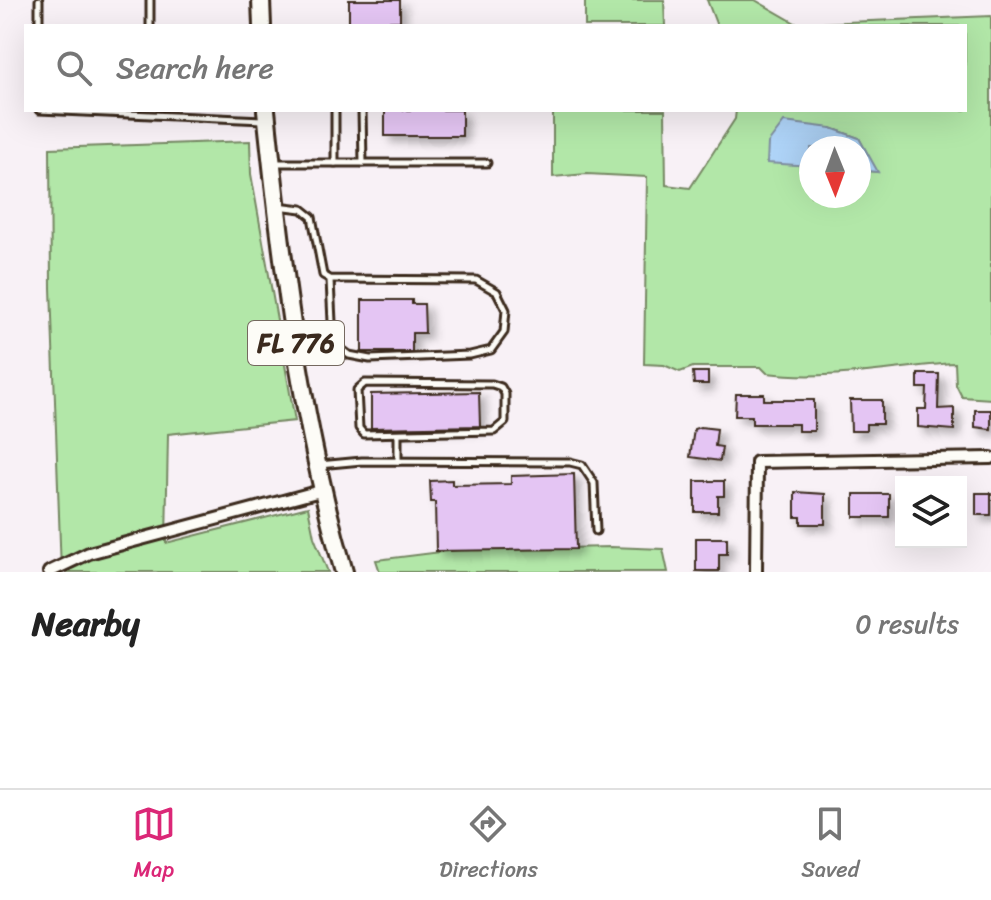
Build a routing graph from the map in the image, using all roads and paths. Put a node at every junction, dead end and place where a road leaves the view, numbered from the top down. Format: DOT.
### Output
graph roads {
  1 [pos="39,0"];
  2 [pos="150,0"];
  3 [pos="261,0"];
  4 [pos="39,24"];
  5 [pos="150,24"];
  6 [pos="262,24"];
  7 [pos="150,112"];
  8 [pos="335,112"];
  9 [pos="362,112"];
  10 [pos="267,116"];
  11 [pos="272,163"];
  12 [pos="335,163"];
  13 [pos="363,163"];
  14 [pos="487,163"];
  15 [pos="277,206"];
  16 [pos="330,279"];
  17 [pos="333,343"];
  18 [pos="296,344"];
  19 [pos="398,434"];
  20 [pos="991,458"];
  21 [pos="398,461"];
  22 [pos="318,465"];
  23 [pos="324,490"];
  24 [pos="596,531"];
  25 [pos="49,572"];
  26 [pos="344,572"];
  27 [pos="756,572"];
  1 -- 4 [label="lane"];
  2 -- 5 [label="lane"];
  3 -- 6 [label="main road"];
  7 -- 10 [label="lane"];
  8 -- 12 [label="lane"];
  9 -- 13 [label="lane"];
  10 -- 11 [label="main road, FL 776"];
  11 -- 12 [label="lane"];
  11 -- 15 [label="main road, FL 776"];
  12 -- 13 [label="lane"];
  13 -- 14 [label="lane"];
  15 -- 16 [label="lane"];
  15 -- 18 [label="main road, FL 776"];
  16 -- 17 [label="lane"];
  16 -- 17 [label="lane"];
  17 -- 18 [label="lane"];
  18 -- 22 [label="main road, FL 776"];
  19 -- 19 [label="lane"];
  19 -- 21 [label="lane"];
  20 -- 27 [label="street"];
  21 -- 22 [label="lane"];
  21 -- 24 [label="lane"];
  22 -- 23 [label="main road, FL 776"];
  23 -- 25 [label="street"];
  23 -- 26 [label="main road, FL 776"];
}
